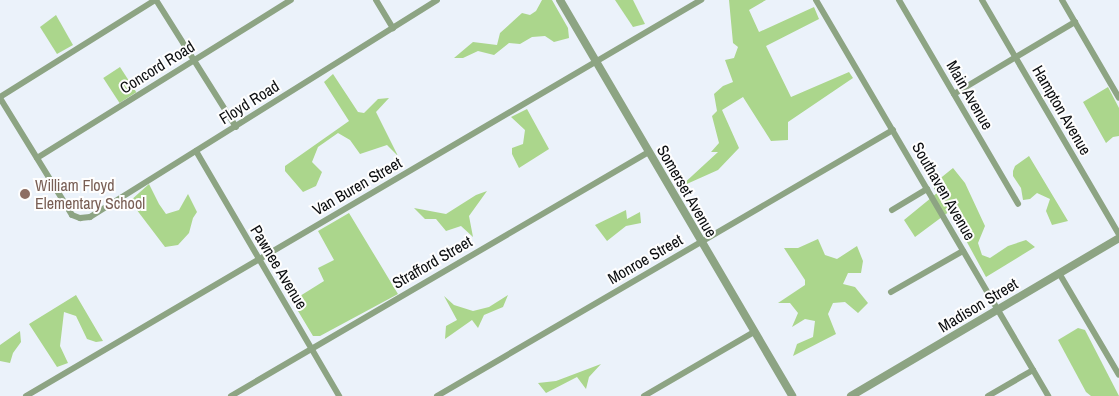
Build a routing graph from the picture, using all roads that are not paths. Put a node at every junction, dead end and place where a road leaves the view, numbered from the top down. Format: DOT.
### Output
graph roads {
  1 [pos="156,0"];
  2 [pos="291,0"];
  3 [pos="376,0"];
  4 [pos="437,0"];
  5 [pos="560,0"];
  6 [pos="701,0"];
  7 [pos="816,0"];
  8 [pos="899,0"];
  9 [pos="982,0"];
  10 [pos="1062,0"];
  11 [pos="1074,22"];
  12 [pos="393,28"];
  13 [pos="1015,57"];
  14 [pos="194,60"];
  15 [pos="595,62"];
  16 [pos="954,94"];
  17 [pos="0,98"];
  18 [pos="1119,98"];
  19 [pos="236,127"];
  20 [pos="893,130"];
  21 [pos="196,151"];
  22 [pos="648,152"];
  23 [pos="37,158"];
  24 [pos="927,189"];
  25 [pos="1018,204"];
  26 [pos="892,210"];
  27 [pos="1119,236"];
  28 [pos="701,242"];
  29 [pos="963,251"];
  30 [pos="258,260"];
  31 [pos="1059,273"];
  32 [pos="891,292"];
  33 [pos="998,309"];
  34 [pos="754,332"];
  35 [pos="312,348"];
  36 [pos="1033,370"];
  37 [pos="1119,375"];
  38 [pos="26,396"];
  39 [pos="231,396"];
  40 [pos="339,396"];
  41 [pos="437,396"];
  42 [pos="644,396"];
  43 [pos="792,396"];
  44 [pos="851,396"];
  45 [pos="988,396"];
  46 [pos="1048,396"];
  1 -- 14 [label="street"];
  1 -- 17 [label="street"];
  2 -- 14 [label="street, Concord Road"];
  3 -- 12 [label="street"];
  4 -- 12 [label="street, Floyd Road"];
  5 -- 15 [label="street, Somerset Avenue"];
  6 -- 15 [label="street, Van Buren Street"];
  7 -- 20 [label="street, Southaven Avenue"];
  8 -- 16 [label="street, Main Avenue"];
  9 -- 13 [label="street, Hampton Avenue"];
  10 -- 11 [label="street"];
  11 -- 13 [label="street"];
  11 -- 18 [label="street"];
  12 -- 19 [label="street, Floyd Road"];
  13 -- 16 [label="street"];
  13 -- 27 [label="street, Hampton Avenue"];
  14 -- 19 [label="street"];
  14 -- 23 [label="street, Concord Road"];
  15 -- 22 [label="street, Somerset Avenue"];
  15 -- 30 [label="street, Van Buren Street"];
  16 -- 25 [label="street, Main Avenue"];
  17 -- 23 [label="street"];
  19 -- 21 [label="street, Floyd Road"];
  20 -- 24 [label="street, Southaven Avenue"];
  20 -- 28 [label="street, Monroe Street"];
  21 -- 23 [label="street, Floyd Road"];
  21 -- 30 [label="street, Pawnee Avenue"];
  22 -- 28 [label="street, Somerset Avenue"];
  22 -- 35 [label="street, Strafford Street"];
  24 -- 26 [label="street"];
  24 -- 29 [label="street, Southaven Avenue"];
  27 -- 31 [label="street, Madison Street"];
  28 -- 34 [label="street, Somerset Avenue"];
  28 -- 41 [label="street, Monroe Street"];
  29 -- 32 [label="street"];
  29 -- 33 [label="street, Southaven Avenue"];
  30 -- 35 [label="street, Pawnee Avenue"];
  30 -- 38 [label="street, Van Buren Street"];
  31 -- 33 [label="street, Madison Street"];
  31 -- 37 [label="street"];
  33 -- 36 [label="street, Southaven Avenue"];
  33 -- 44 [label="street, Madison Street"];
  34 -- 42 [label="street"];
  34 -- 43 [label="street, Somerset Avenue"];
  35 -- 39 [label="street, Strafford Street"];
  35 -- 40 [label="street, Pawnee Avenue"];
  36 -- 45 [label="street"];
  36 -- 46 [label="street, Southaven Avenue"];
}
